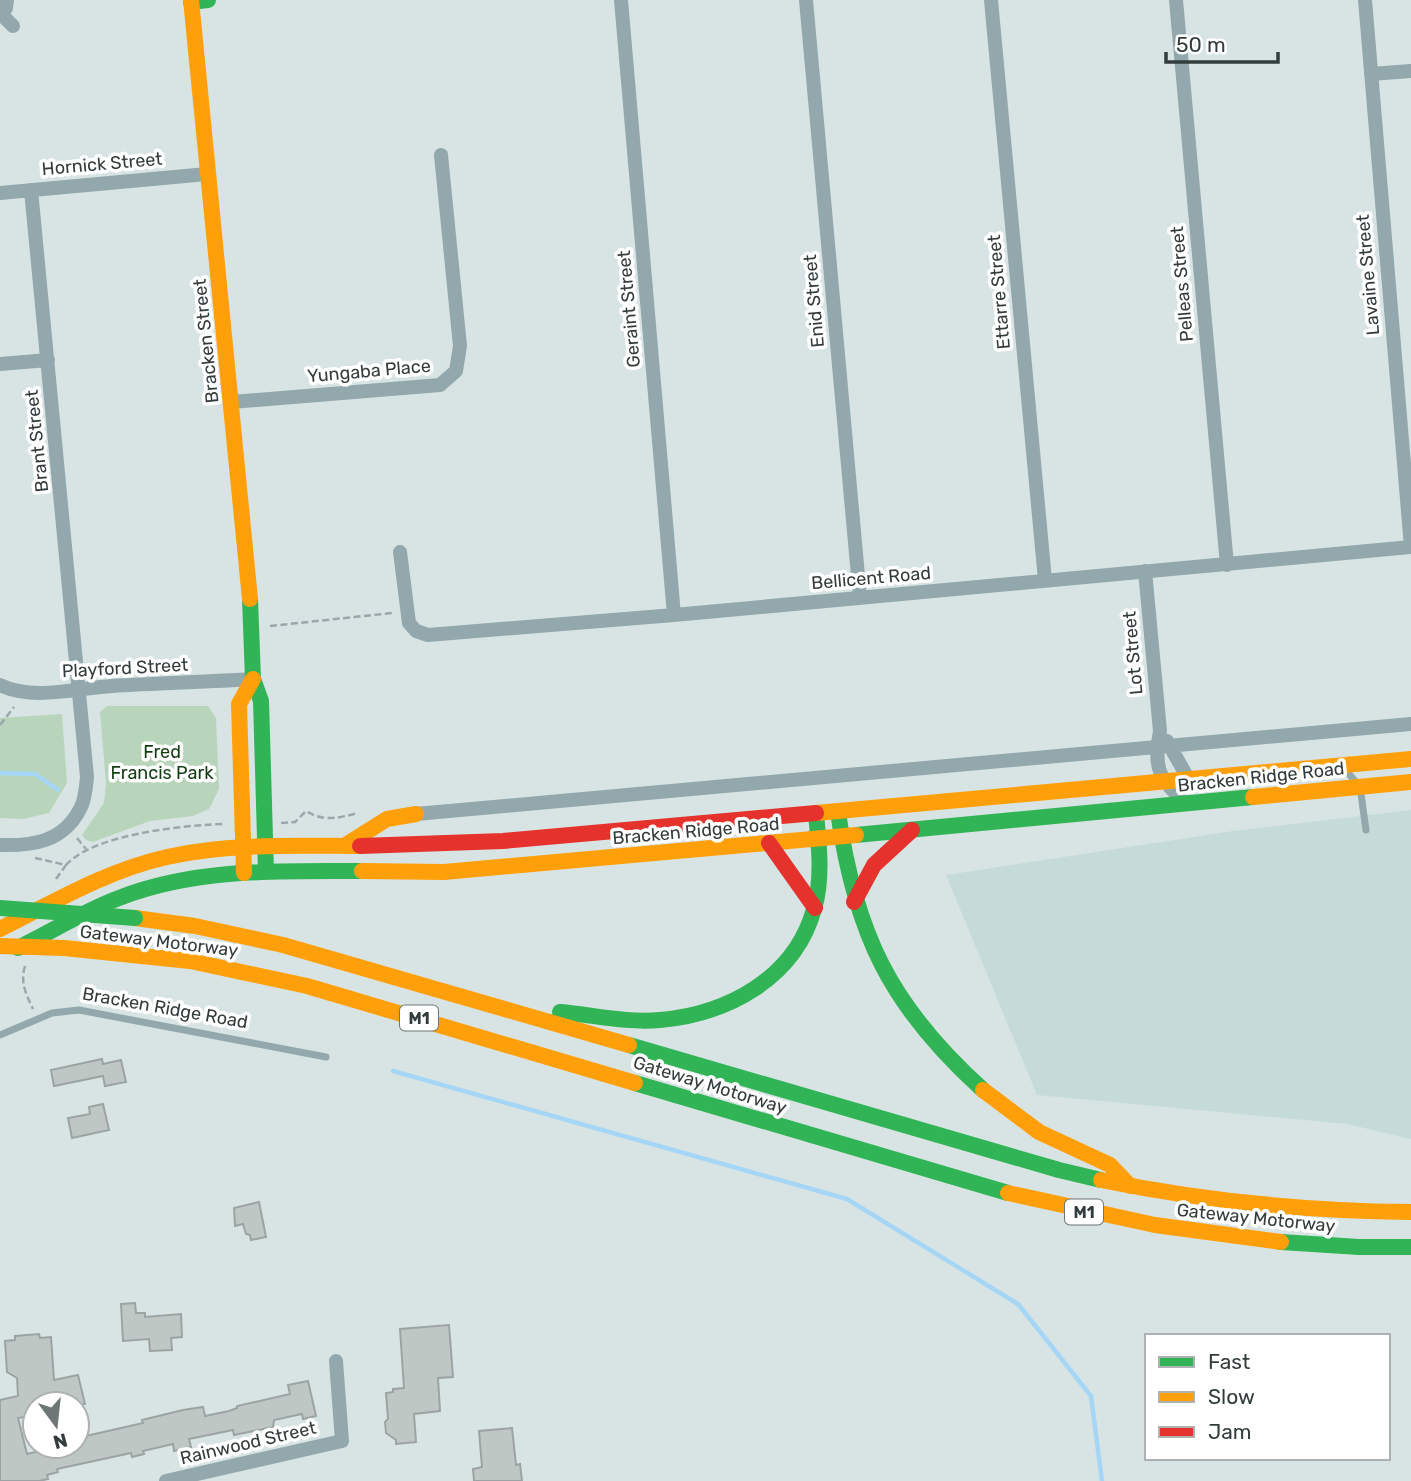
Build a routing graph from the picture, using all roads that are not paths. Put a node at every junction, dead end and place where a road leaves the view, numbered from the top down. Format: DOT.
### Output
graph roads {
  1 [pos="7,0"];
  2 [pos="208,0"];
  3 [pos="621,0"];
  4 [pos="806,0"];
  5 [pos="991,0"];
  6 [pos="1176,0"];
  7 [pos="1365,0"];
  8 [pos="191,1"];
  9 [pos="5,19"];
  10 [pos="1411,71"];
  11 [pos="1371,74"];
  12 [pos="441,155"];
  13 [pos="207,174"];
  14 [pos="31,190"];
  15 [pos="0,193"];
  16 [pos="48,360"];
  17 [pos="0,364"];
  18 [pos="232,402"];
  19 [pos="1411,547"];
  20 [pos="400,552"];
  21 [pos="1227,565"];
  22 [pos="1145,572"];
  23 [pos="1045,580"];
  24 [pos="860,598"];
  25 [pos="674,615"];
  26 [pos="253,680"];
  27 [pos="0,685"];
  28 [pos="80,688"];
  29 [pos="1411,724"];
  30 [pos="1164,746"];
  31 [pos="1411,759"];
  32 [pos="1341,765"];
  33 [pos="1189,780"];
  34 [pos="1164,782"];
  35 [pos="1411,782"];
  36 [pos="1360,787"];
  37 [pos="1186,804"];
  38 [pos="838,812"];
  39 [pos="416,814"];
  40 [pos="816,814"];
  41 [pos="1366,830"];
  42 [pos="912,831"];
  43 [pos="840,837"];
  44 [pos="818,839"];
  45 [pos="769,843"];
  46 [pos="0,845"];
  47 [pos="344,846"];
  48 [pos="264,847"];
  49 [pos="242,848"];
  50 [pos="266,872"];
  51 [pos="244,873"];
  52 [pos="854,902"];
  53 [pos="0,908"];
  54 [pos="815,908"];
  55 [pos="0,929"];
  56 [pos="0,946"];
  57 [pos="0,958"];
  58 [pos="536,1019"];
  59 [pos="0,1035"];
  60 [pos="327,1057"];
  61 [pos="1130,1186"];
  62 [pos="1411,1212"];
  63 [pos="1411,1247"];
  64 [pos="336,1361"];
  65 [pos="232,1474"];
  66 [pos="166,1481"];
  1 -- 9 [label="street"];
  2 -- 8 [label="main road"];
  3 -- 25 [label="street, Geraint Street"];
  4 -- 24 [label="street, Enid Street"];
  5 -- 23 [label="street, Ettarre Street"];
  6 -- 21 [label="street, Pelleas Street"];
  7 -- 11 [label="street, Lavaine Street"];
  8 -- 13 [label="main road, Bracken Street"];
  10 -- 11 [label="street"];
  11 -- 19 [label="street, Lavaine Street"];
  12 -- 18 [label="street, Yungaba Place"];
  13 -- 14 [label="street, Hornick Street"];
  13 -- 18 [label="main road, Bracken Street"];
  14 -- 15 [label="street, Hornick Street"];
  14 -- 16 [label="street, Brant Street"];
  16 -- 17 [label="street"];
  16 -- 28 [label="street, Brant Street"];
  18 -- 26 [label="main road, Bracken Street"];
  19 -- 21 [label="street, Bellicent Road"];
  20 -- 25 [label="street, Bellicent Road"];
  21 -- 22 [label="street, Bellicent Road"];
  22 -- 23 [label="street, Bellicent Road"];
  22 -- 30 [label="street, Lot Street"];
  23 -- 24 [label="street, Bellicent Road"];
  24 -- 25 [label="street, Bellicent Road"];
  26 -- 28 [label="street, Playford Street"];
  26 -- 48 [label="main road, Bracken Street"];
  26 -- 49 [label="main road, Bracken Street"];
  27 -- 28 [label="street, Playford Street"];
  28 -- 46 [label="street, Brant Street"];
  29 -- 30 [label="street"];
  30 -- 33 [label="street"];
  30 -- 34 [label="street, Lot Street"];
  30 -- 39 [label="street"];
  31 -- 32 [label="main road, Bracken Ridge Road"];
  32 -- 33 [label="main road, Bracken Ridge Road"];
  32 -- 36 [label="lane"];
  33 -- 34 [label="main road, Bracken Ridge Road"];
  34 -- 37 [label="street"];
  34 -- 38 [label="main road, Bracken Ridge Road"];
  35 -- 36 [label="main road, Bracken Ridge Road"];
  36 -- 37 [label="main road, Bracken Ridge Road"];
  36 -- 41 [label="lane"];
  37 -- 42 [label="main road, Bracken Ridge Road"];
  38 -- 40 [label="main road, Bracken Ridge Road"];
  38 -- 43 [label="main road"];
  39 -- 47 [label="main road"];
  40 -- 44 [label="main road"];
  40 -- 47 [label="main road, Bracken Ridge Road"];
  42 -- 43 [label="main road, Bracken Ridge Road"];
  42 -- 52 [label="main road"];
  43 -- 44 [label="main road, Bracken Ridge Road"];
  43 -- 52 [label="main road"];
  44 -- 45 [label="main road, Bracken Ridge Road"];
  44 -- 54 [label="main road"];
  45 -- 50 [label="main road, Bracken Ridge Road"];
  45 -- 54 [label="main road"];
  47 -- 48 [label="main road, Bracken Ridge Road"];
  48 -- 49 [label="main road, Bracken Ridge Road"];
  48 -- 50 [label="main road, Bracken Street"];
  49 -- 51 [label="main road, Bracken Street"];
  49 -- 55 [label="main road, Bracken Ridge Road"];
  50 -- 51 [label="main road, Bracken Ridge Road"];
  51 -- 57 [label="main road, Bracken Ridge Road"];
  52 -- 61 [label="main road"];
  53 -- 58 [label="main road, Gateway Motorway / M1, bridge"];
  54 -- 58 [label="main road"];
  56 -- 63 [label="main road, Gateway Motorway / M1, bridge"];
  58 -- 61 [label="main road, Gateway Motorway / M1"];
  59 -- 60 [label="lane, Bracken Ridge Road"];
  61 -- 62 [label="main road, Gateway Motorway / M1"];
  64 -- 65 [label="street, Rainwood Street"];
  65 -- 66 [label="street, Rainwood Street"];
}
